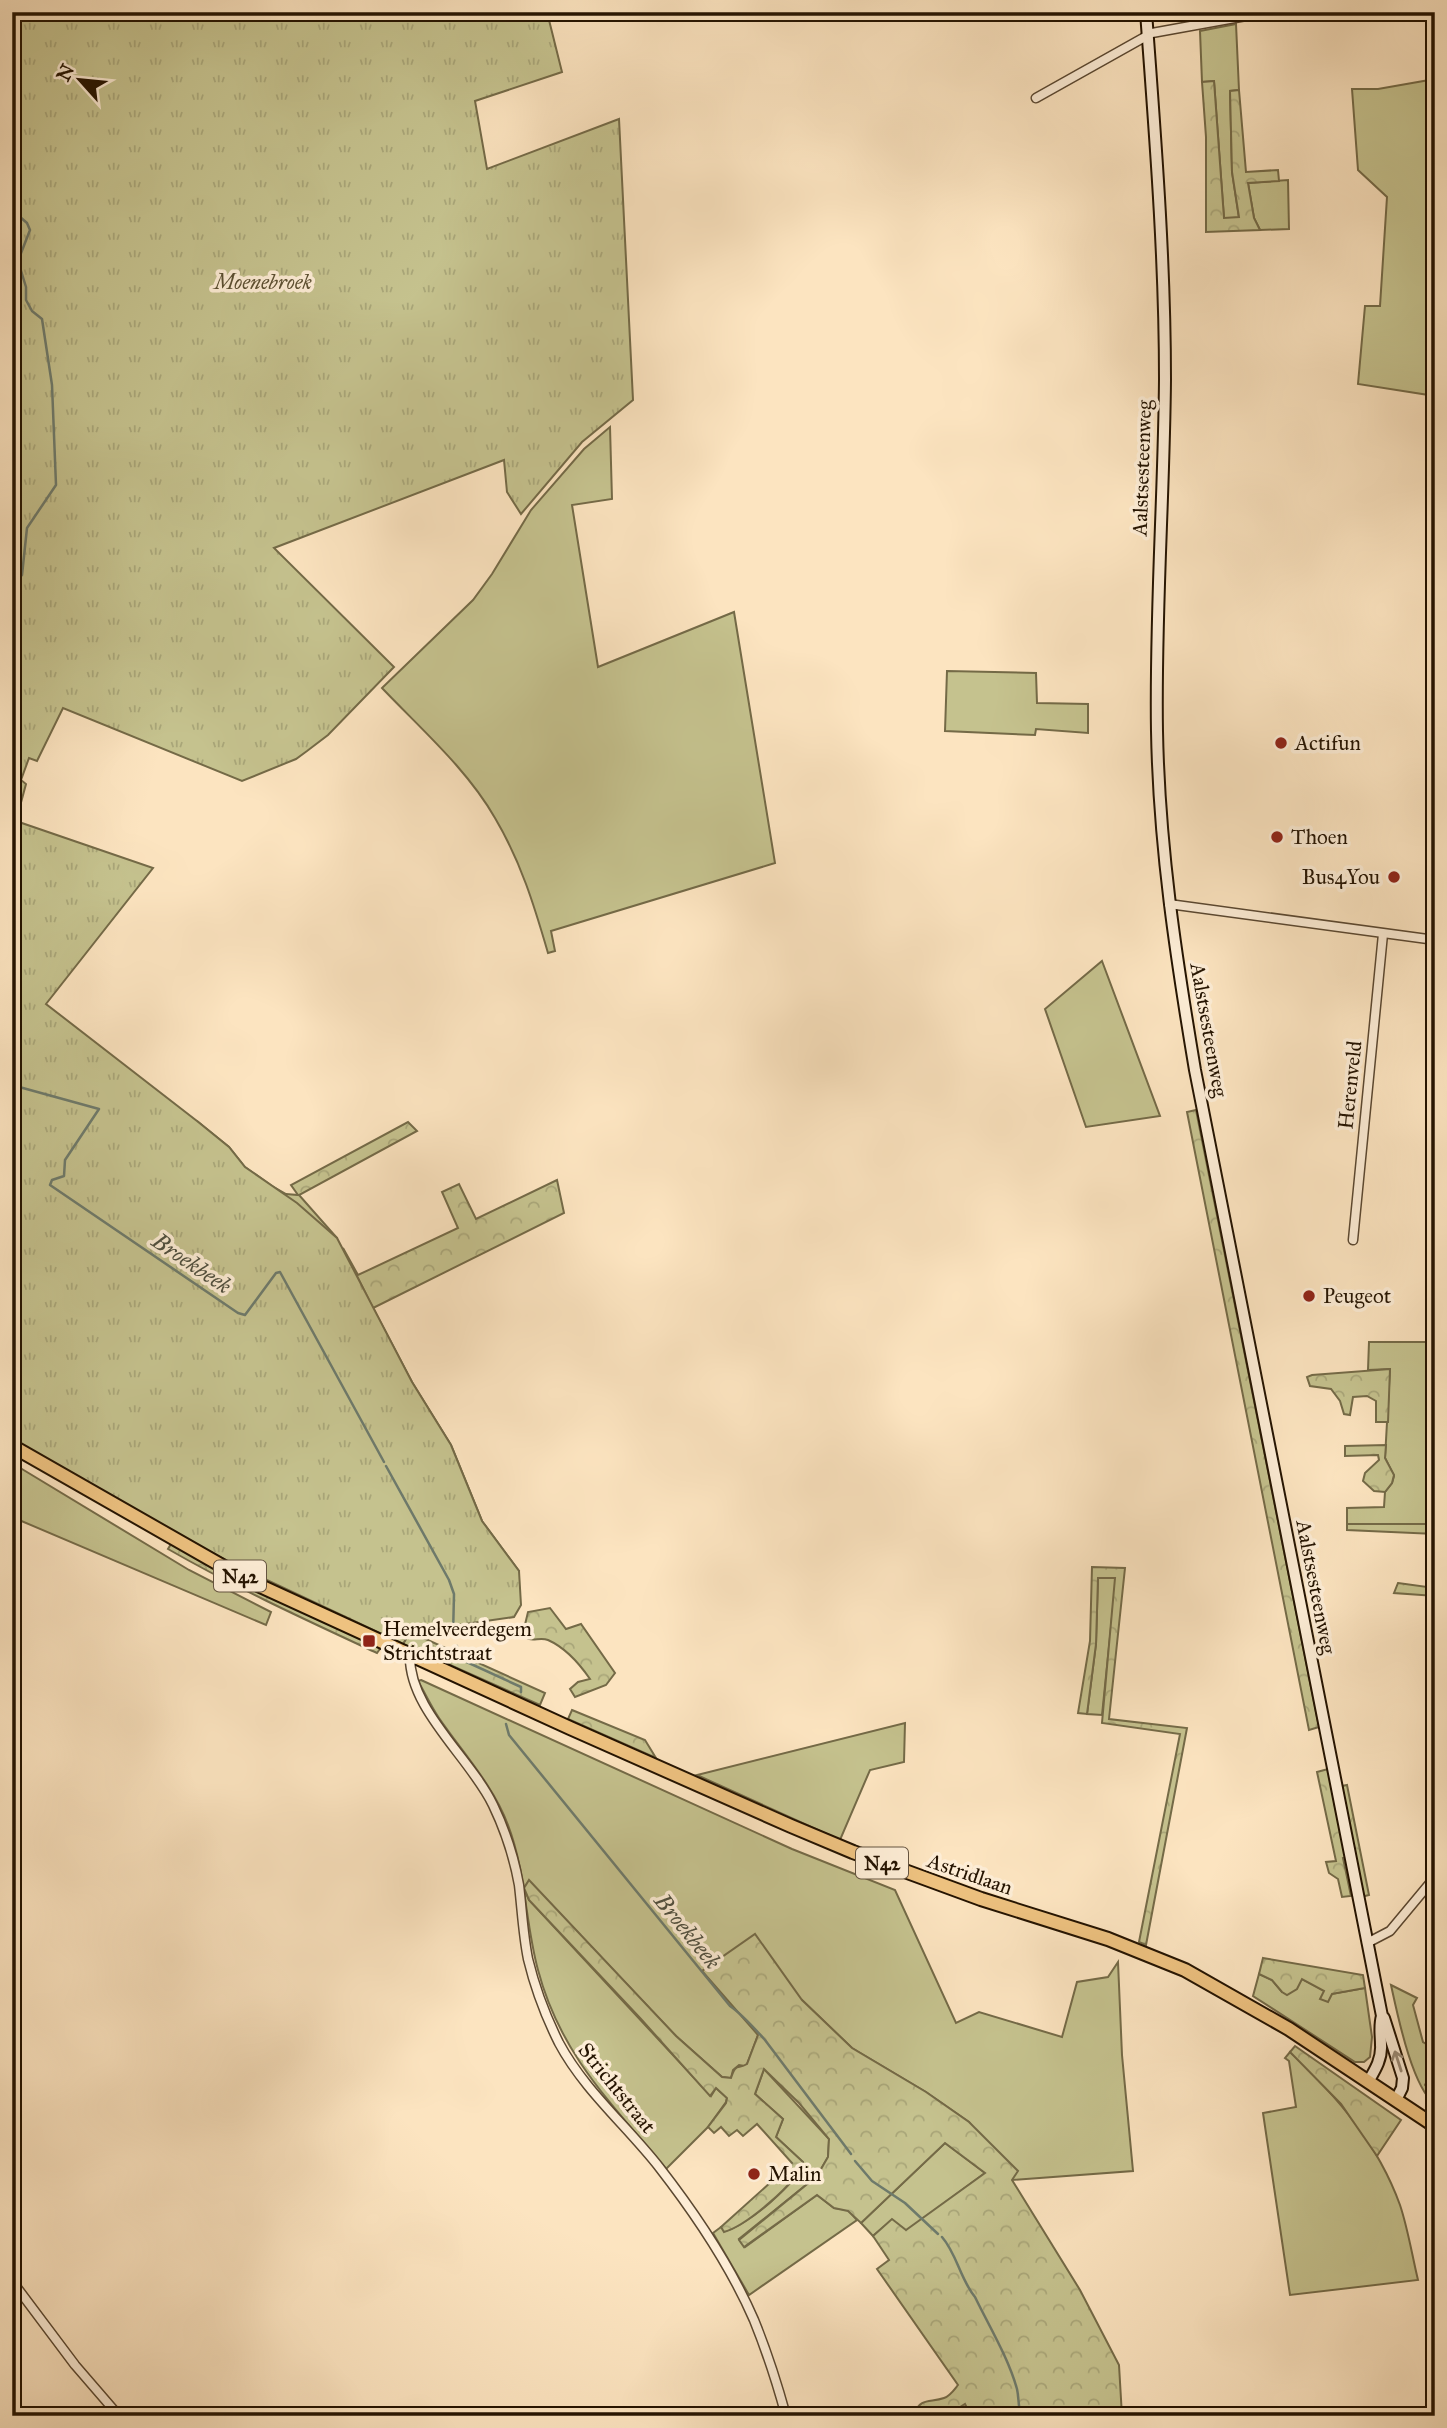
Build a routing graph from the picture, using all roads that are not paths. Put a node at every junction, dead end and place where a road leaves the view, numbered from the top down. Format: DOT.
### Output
graph roads {
  1 [pos="1146,12"];
  2 [pos="1268,12"];
  3 [pos="1148,35"];
  4 [pos="1036,98"];
  5 [pos="1169,904"];
  6 [pos="1383,934"];
  7 [pos="1435,940"];
  8 [pos="1353,1240"];
  9 [pos="12,1446"];
  10 [pos="411,1653"];
  11 [pos="1435,1877"];
  12 [pos="1367,1943"];
  13 [pos="1382,2016"];
  14 [pos="1368,2082"];
  15 [pos="1396,2100"];
  16 [pos="1435,2126"];
  17 [pos="12,2281"];
  18 [pos="119,2416"];
  19 [pos="786,2416"];
  1 -- 3 [label="main road, Aalstsesteenweg"];
  2 -- 3 [label="street"];
  3 -- 4 [label="street"];
  3 -- 5 [label="main road, Aalstsesteenweg"];
  5 -- 6 [label="street"];
  5 -- 12 [label="main road, Aalstsesteenweg"];
  6 -- 7 [label="street"];
  6 -- 8 [label="street, Herenveld"];
  9 -- 10 [label="main road, N42"];
  10 -- 14 [label="main road, Astridlaan / N42"];
  10 -- 19 [label="street, Strichtstraat"];
  11 -- 12 [label="street"];
  12 -- 13 [label="main road, Aalstsesteenweg"];
  13 -- 14 [label="main road, Aalstsesteenweg"];
  15 -- 13 [label="main road, Aalstsesteenweg, one-way"];
  14 -- 15 [label="main road, Astridlaan / N42"];
  15 -- 16 [label="main road, Astridlaan / N42"];
  17 -- 18 [label="street"];
}
